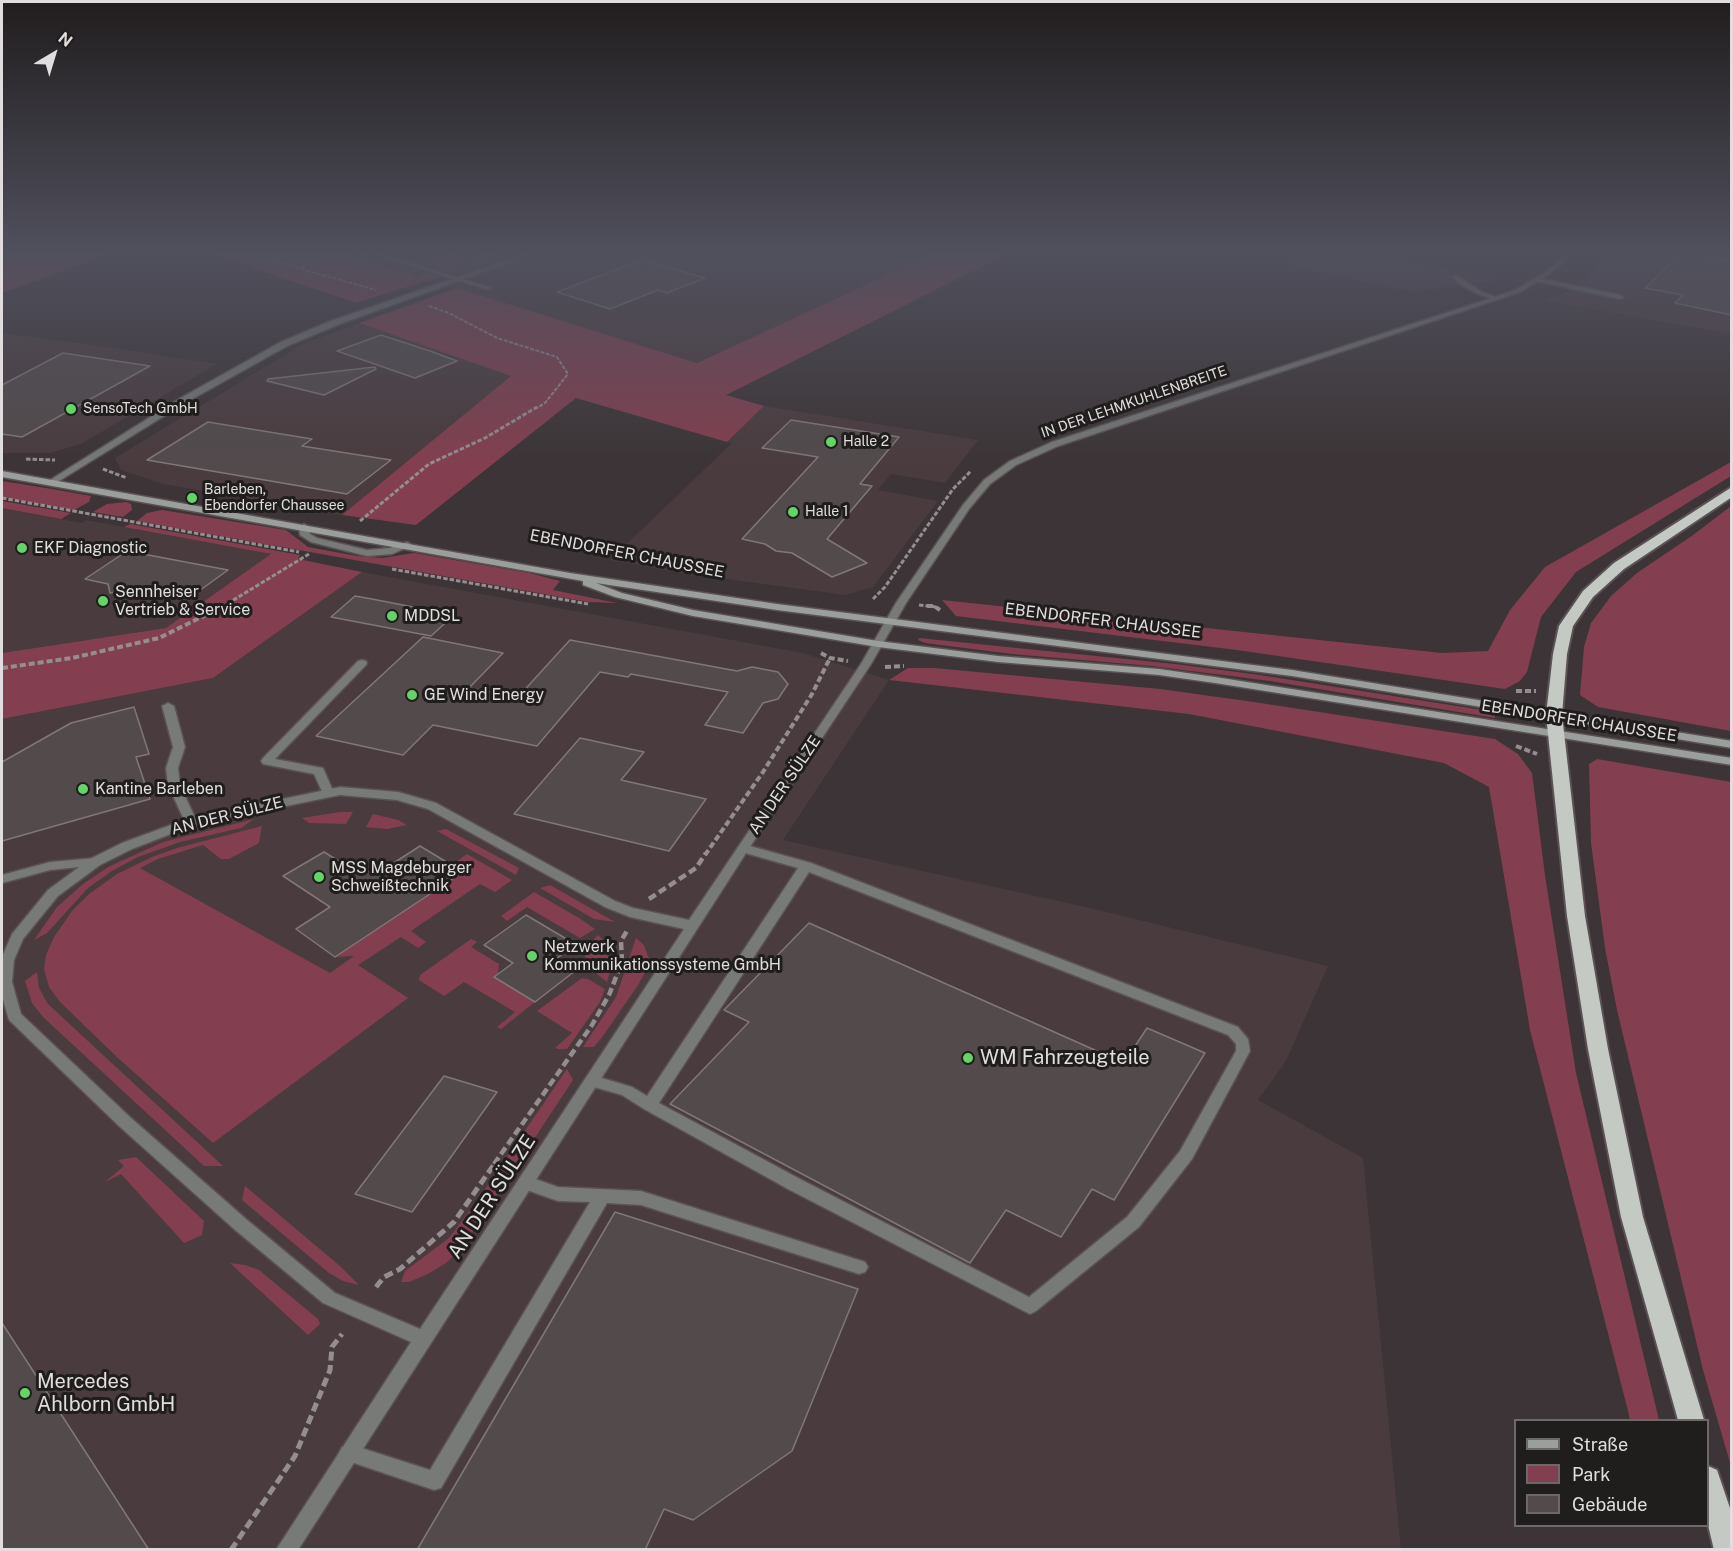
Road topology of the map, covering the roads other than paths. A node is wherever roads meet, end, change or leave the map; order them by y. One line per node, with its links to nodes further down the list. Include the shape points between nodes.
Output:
1 (341, 322): 4 (street, via 284,344)
2 (1422, 322): 9 (street, IN DER LEHMKUHLENBREITE, via 1031,453 998,472 977,493)
3 (2, 474): 4 (main road, EBENDORFER CHAUSSEE)
4 (51, 482): 6 (main road, EBENDORFER CHAUSSEE)
5 (1731, 491): 13 (highway, via 1619,566 1588,594 1566,626)
6 (304, 527): 7 (main road, EBENDORFER CHAUSSEE); 7 (street, via 305,535 314,540 367,553)
7 (407, 545): 8 (main road, EBENDORFER CHAUSSEE)
8 (570, 576): 9 (main road, EBENDORFER CHAUSSEE); 10 (main road, EBENDORFER CHAUSSEE, via 647,603)
9 (890, 622): 10 (street, IN DER LEHMKUHLENBREITE); 13 (main road, EBENDORFER CHAUSSEE, via 1292,673)
10 (878, 644): 13 (main road, EBENDORFER CHAUSSEE, via 1170,674); 18 (street, AN DER SÜLZE)
11 (362, 663): 16 (street, via 267,761 320,771)
12 (168, 706): 17 (street, via 179,747 172,768 174,785)
13 (1554, 725): 14 (main road, EBENDORFER CHAUSSEE, via 1679,736); 15 (main road, EBENDORFER CHAUSSEE); 29 (highway, via 1576,916 1598,1049 1632,1217)
14 (1731, 745)
15 (1731, 762)
16 (328, 793): 17 (street, AN DER SÜLZE); 22 (street, AN DER SÜLZE, via 363,791 432,806 610,904)
17 (191, 822): 19 (street, AN DER SÜLZE)
18 (743, 848): 20 (street); 22 (street, AN DER SÜLZE)
19 (95, 862): 21 (street, via 50,866); 28 (street, AN DER SÜLZE, via 52,893 17,937 7,960 5,982 14,1016 133,1130 329,1298)
20 (806, 866): 24 (street); 24 (street, via 1233,1031 1244,1043 1243,1051 1186,1155 1133,1222 1030,1306)
21 (2, 879)
22 (693, 926): 23 (street, AN DER SÜLZE)
23 (592, 1081): 24 (street, via 627,1091); 25 (street, AN DER SÜLZE)
24 (648, 1105)
25 (527, 1183): 26 (street, via 558,1194); 28 (street, AN DER SÜLZE)
26 (602, 1197): 27 (street, via 641,1198); 30 (street, via 434,1480)
27 (859, 1267)
28 (424, 1339): 30 (street, AN DER SÜLZE)
29 (1691, 1419)
30 (349, 1453): 32 (street, AN DER SÜLZE)
31 (1709, 1486): 33 (highway)
32 (286, 1550)
33 (1728, 1550)

